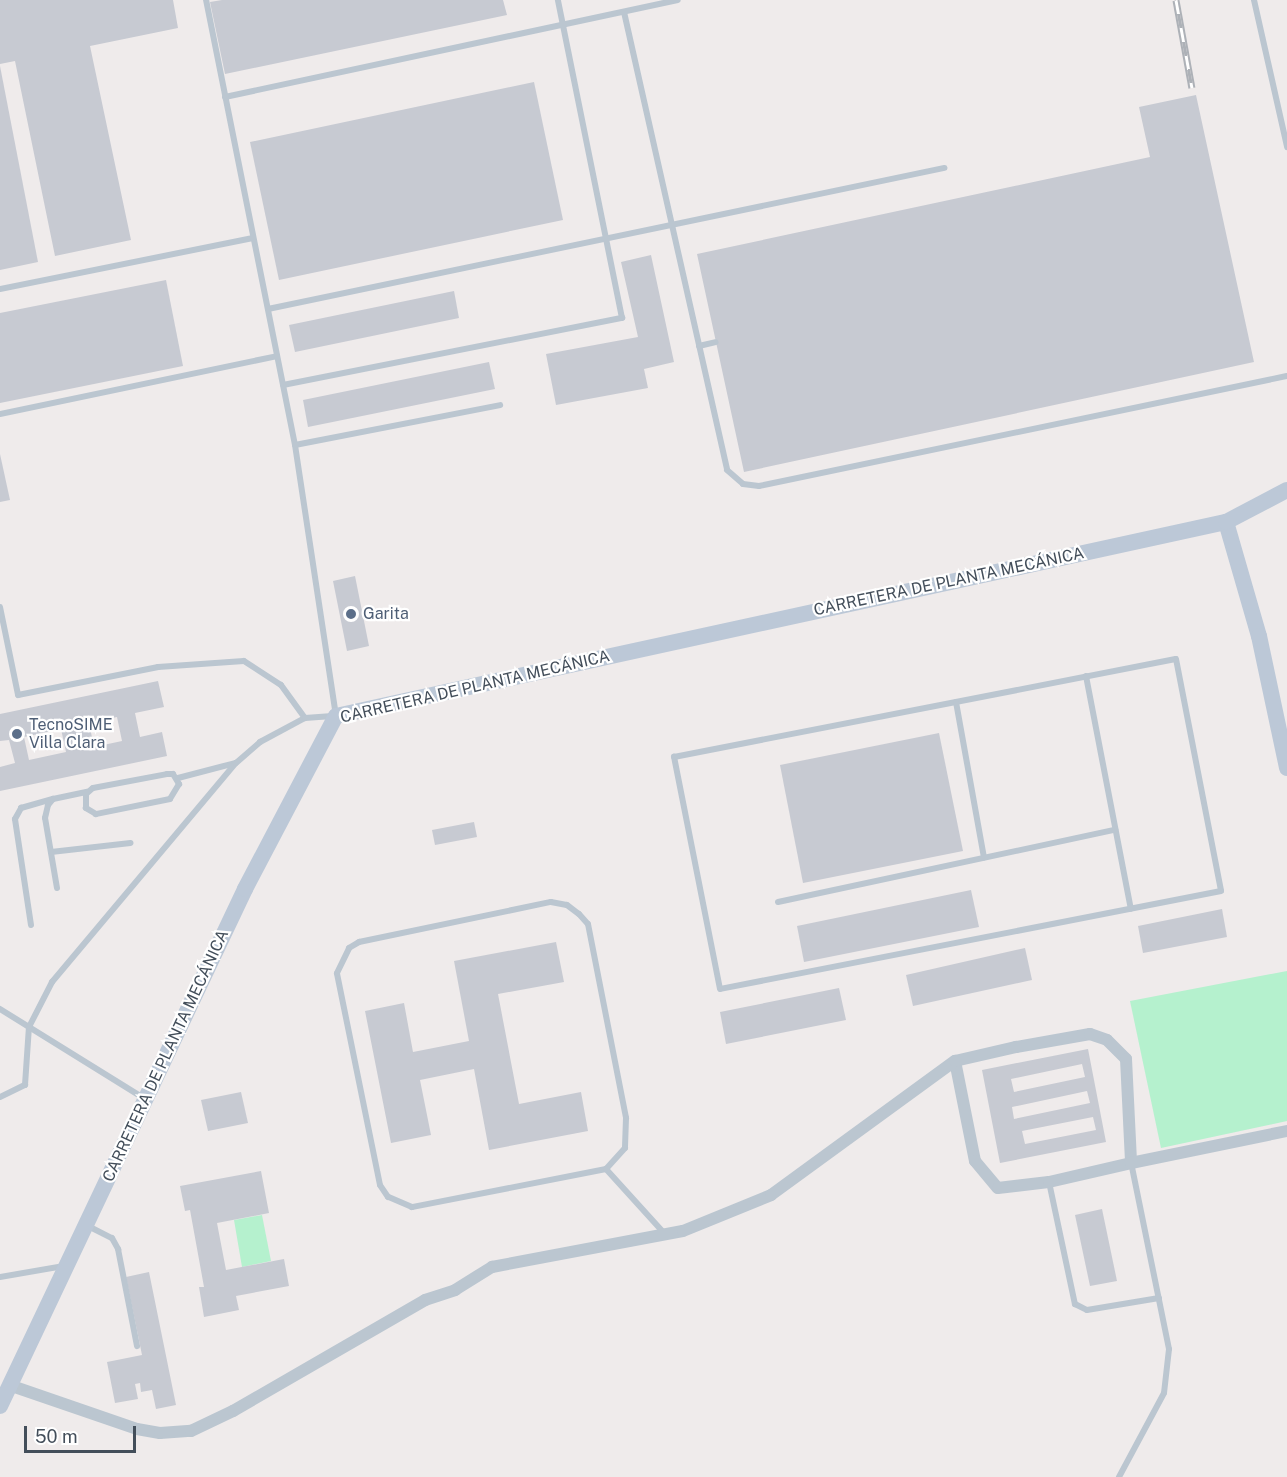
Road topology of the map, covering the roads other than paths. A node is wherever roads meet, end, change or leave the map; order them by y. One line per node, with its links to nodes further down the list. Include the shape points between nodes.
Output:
1 (206, 0): 7 (lane)
2 (558, 0): 6 (lane)
3 (678, 0): 5 (lane)
4 (1254, 0): 8 (lane)
5 (624, 12): 6 (lane); 10 (lane)
6 (563, 25): 7 (lane); 12 (lane)
7 (225, 97): 11 (lane)
8 (1287, 147)
9 (944, 168): 10 (lane)
10 (672, 225): 12 (lane); 16 (lane)
11 (254, 238): 13 (lane); 14 (lane)
12 (606, 239): 14 (lane); 19 (lane, via 622,318)
13 (0, 289)
14 (268, 309): 17 (lane)
15 (716, 342): 16 (lane)
16 (699, 346): 18 (lane, via 727,470 743,483 759,486)
17 (277, 356): 19 (lane); 21 (lane)
18 (1287, 375)
19 (283, 385): 22 (lane)
20 (500, 405): 22 (lane)
21 (0, 414)
22 (295, 445): 28 (lane)
23 (1287, 490): 24 (street, CARRETERA DE PLANTA MECÁNICA)
24 (1226, 522): 28 (street, CARRETERA DE PLANTA MECÁNICA); 31 (street, via 1260,636)
25 (0, 607): 29 (lane, via 18,695 158,667 244,661 281,685)
26 (1086, 676): 27 (lane); 35 (lane); 41 (lane, via 1176,659 1221,891)
27 (956, 702): 38 (lane); 41 (lane, via 674,757 720,989)
28 (336, 716): 29 (lane); 47 (street, CARRETERA DE PLANTA MECÁNICA, via 245,889)
29 (305, 718): 30 (lane, via 260,742)
30 (236, 763): 32 (lane); 44 (lane, via 52,982)
31 (1287, 768)
32 (178, 778): 33 (lane, via 167,774); 33 (lane, via 177,791 170,799 96,814 86,808)
33 (87, 792): 34 (lane)
34 (53, 799): 37 (lane, via 45,818); 42 (lane, via 21,808 15,819)
35 (1115, 830): 38 (lane); 41 (lane)
36 (130, 843): 37 (lane)
37 (51, 852): 39 (lane)
38 (984, 858): 40 (lane)
39 (57, 888)
40 (778, 902)
41 (1131, 909)
42 (31, 925)
43 (0, 1009): 44 (lane)
44 (29, 1027): 46 (lane, via 25,1085); 47 (lane)
45 (956, 1061): 49 (street, via 1090,1034 1107,1040 1126,1059); 51 (street, via 975,1161 998,1188); 53 (street, via 771,1195 683,1231)
46 (0, 1097)
47 (145, 1099): 52 (street, CARRETERA DE PLANTA MECÁNICA)
48 (1287, 1131): 49 (street)
49 (1131, 1163): 51 (street); 56 (lane)
50 (606, 1169): 50 (lane, via 625,1148 626,1118 588,924 579,914 567,905 550,902 358,942 349,948 337,973 380,1185 388,1197 412,1207); 53 (lane)
51 (1049, 1182): 56 (lane, via 1075,1304 1087,1310)
52 (86, 1225): 54 (street, CARRETERA DE PLANTA MECÁNICA); 57 (lane, via 112,1238 118,1249)
53 (665, 1234): 58 (street, via 492,1267 190,1431 160,1433 137,1429)
54 (66, 1266): 55 (lane); 58 (street, CARRETERA DE PLANTA MECÁNICA)
55 (0, 1277)
56 (1159, 1298): 60 (lane, via 1169,1349 1164,1393)
57 (137, 1346)
58 (9, 1385): 59 (street, CARRETERA DE PLANTA MECÁNICA)
59 (0, 1406)
60 (1119, 1477)

